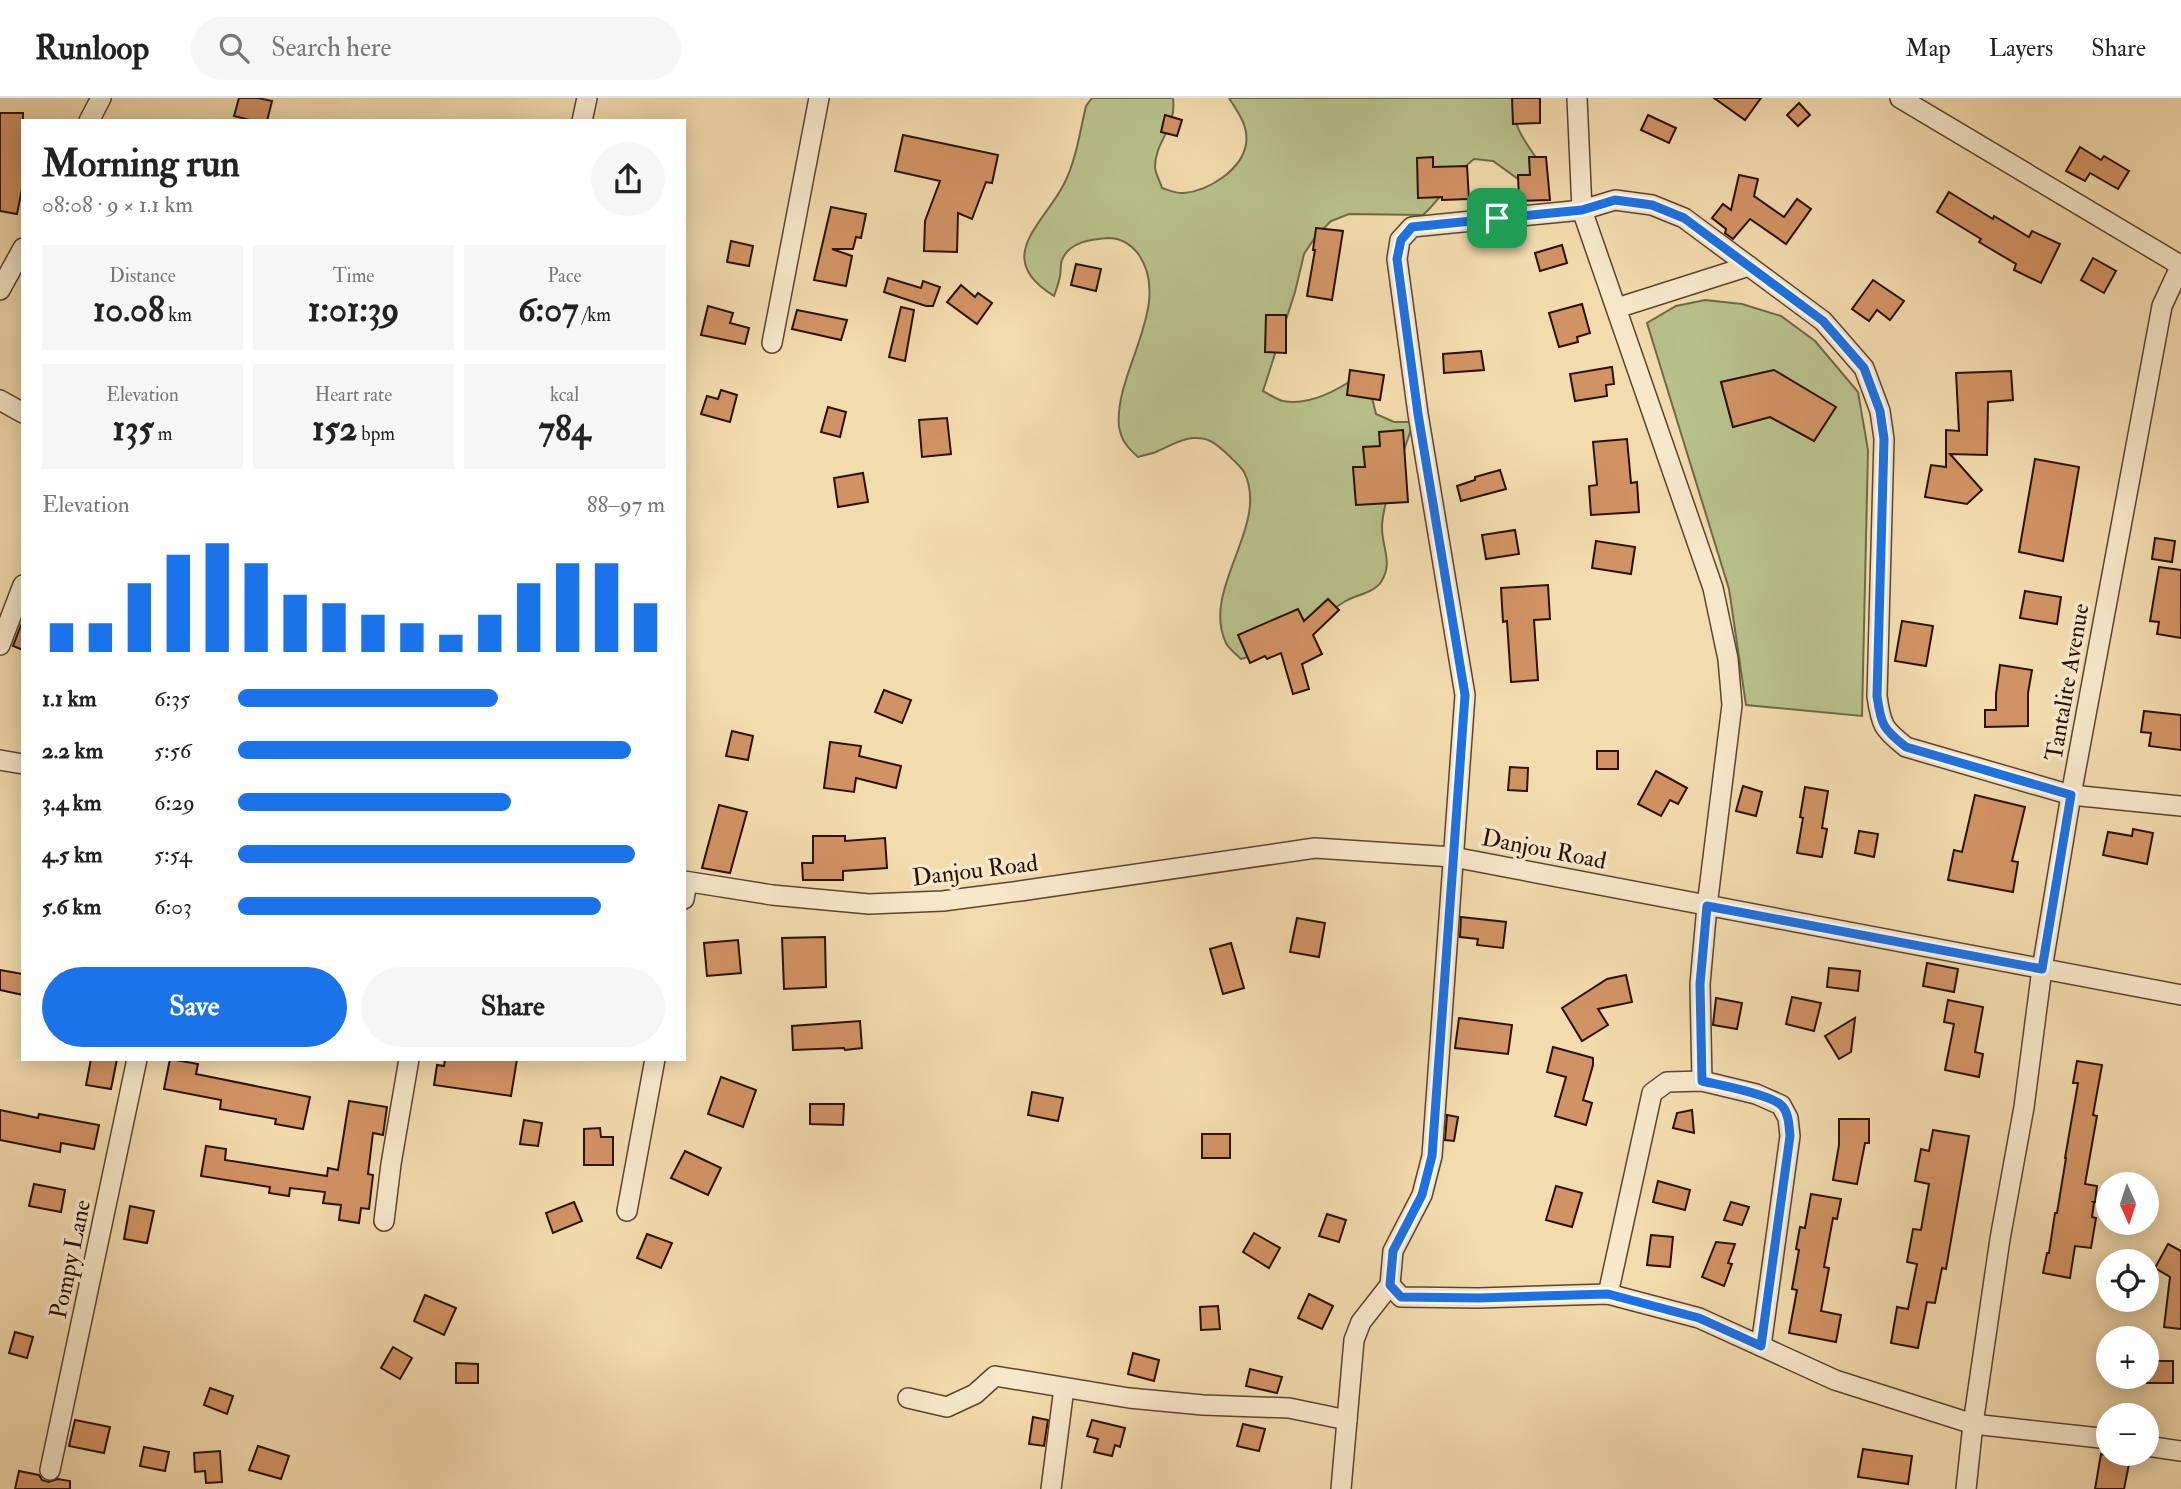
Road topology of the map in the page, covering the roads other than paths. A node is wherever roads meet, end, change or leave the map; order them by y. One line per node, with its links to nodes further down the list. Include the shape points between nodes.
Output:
1 (101, 98): 6 (street)
2 (587, 98): 7 (street)
3 (819, 98): 14 (street)
4 (1577, 98): 8 (street)
5 (1900, 98): 10 (street)
6 (90, 119)
7 (582, 119)
8 (1582, 210): 11 (street, via 1615,200 1652,205 1684,218); 13 (street); 23 (street, via 1412,227 1401,240 1397,259 1465,695)
9 (21, 252): 12 (street)
10 (2180, 265): 21 (street, Tantalite Avenue, via 2162,306)
11 (1749, 266): 13 (street); 21 (street, via 1823,321 1864,368 1880,411 1884,439 1877,696 1887,732 1906,747)
12 (0, 290)
13 (1617, 308): 25 (street, via 1713,588 1728,659 1732,705)
14 (772, 343)
15 (0, 400): 16 (street)
16 (21, 412)
17 (21, 590): 18 (street)
18 (0, 645)
19 (0, 760): 20 (street)
20 (21, 764)
21 (2071, 795): 22 (street); 26 (street, Tantalite Avenue)
22 (2181, 806)
23 (1453, 857): 24 (street, Danjou Road, via 1315,848 925,902 869,904); 25 (street, Danjou Road); 34 (street, via 1432,1156 1422,1195 1393,1251)
24 (686, 888)
25 (1707, 906): 26 (street, Danjou Road); 31 (street, via 1700,984)
26 (2042, 969): 27 (street, Danjou Road); 40 (street, Tantalite Avenue)
27 (2181, 995)
28 (137, 1061): 44 (street, Pompy Lane)
29 (409, 1061): 33 (street)
30 (655, 1061): 32 (street)
31 (1702, 1081): 35 (street, via 1667,1082 1652,1093); 36 (street, via 1756,1094 1781,1105 1788,1118 1790,1136)
32 (627, 1211)
33 (384, 1221)
34 (1390, 1285): 35 (street, via 1401,1297); 39 (street, via 1361,1322 1354,1340)
35 (1608, 1294): 36 (street, via 1699,1318)
36 (1761, 1346): 40 (street, via 1835,1380)
37 (1064, 1388): 38 (street, via 995,1376 975,1394 947,1407); 39 (street, via 1203,1405 1289,1408); 45 (street)
38 (908, 1398)
39 (1347, 1420): 46 (street)
40 (1973, 1424): 41 (street); 47 (street, Tantalite Avenue)
41 (2096, 1438)
42 (2159, 1448): 43 (street)
43 (2181, 1451)
44 (50, 1470)
45 (1051, 1489)
46 (1341, 1489)
47 (1966, 1489)

